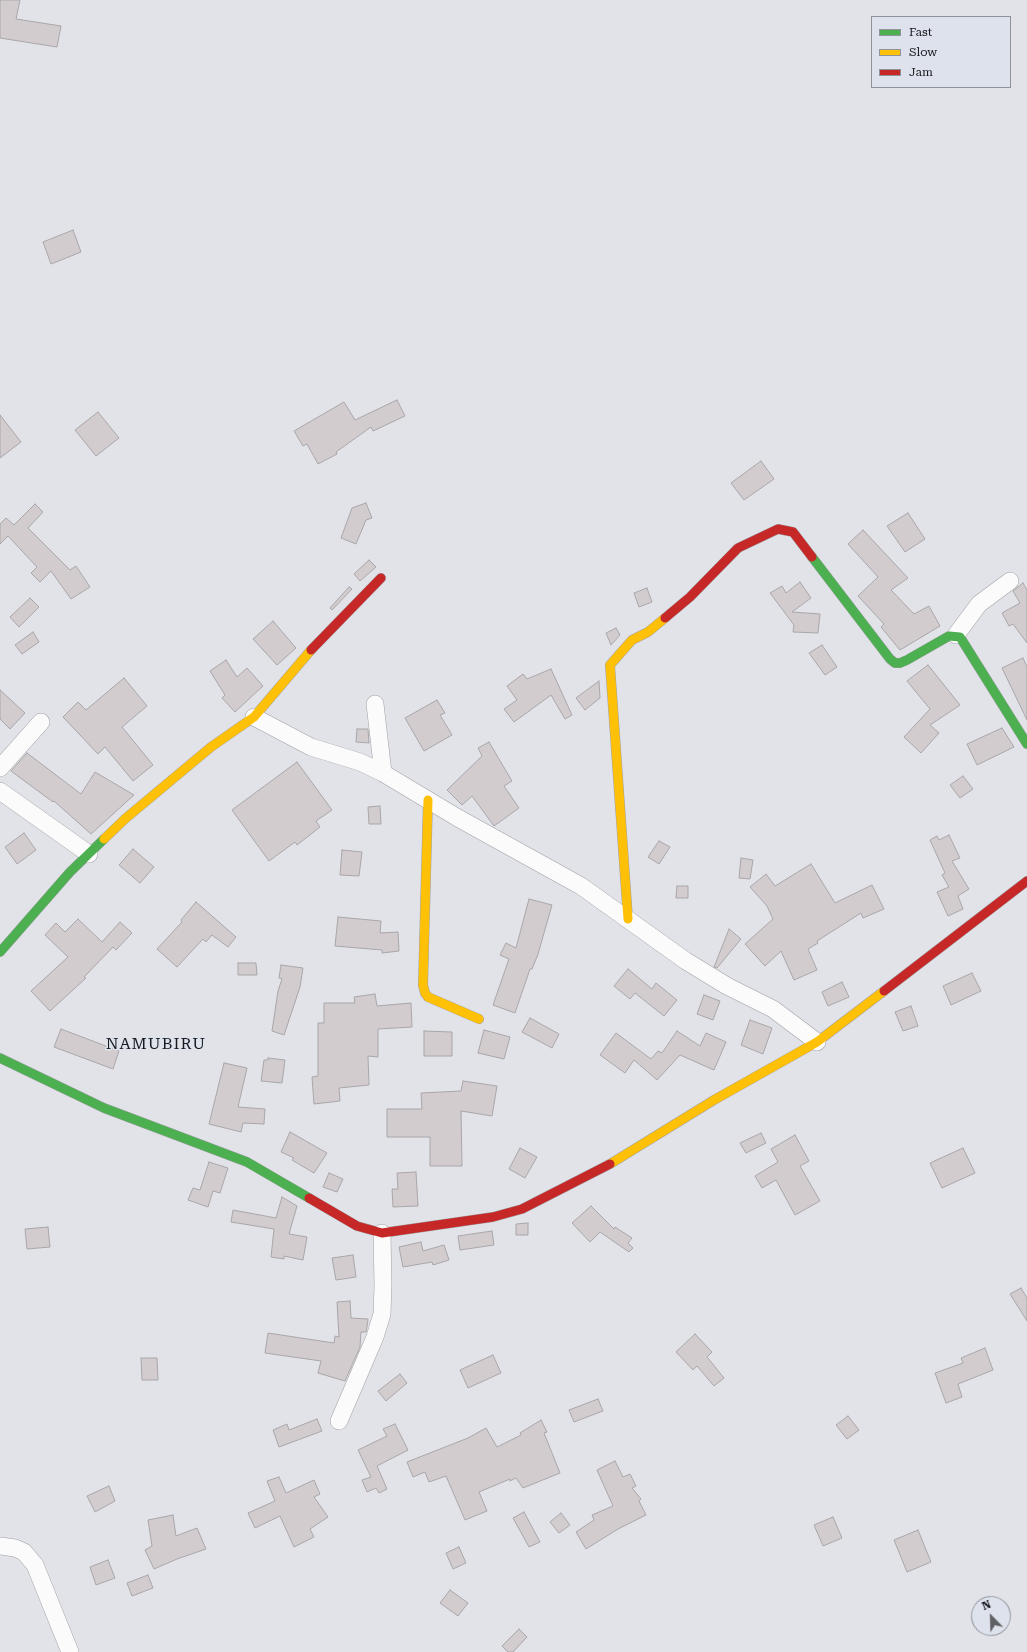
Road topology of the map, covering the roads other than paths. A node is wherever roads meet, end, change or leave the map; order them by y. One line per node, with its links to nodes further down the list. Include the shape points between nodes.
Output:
1 (380, 578): 5 (street, via 320,640)
2 (1010, 581): 3 (street, via 979,604)
3 (956, 636): 7 (street, via 964,640); 14 (street, via 949,636 907,660 895,663 793,532 778,529 738,548 690,597 648,632 632,640 610,665)
4 (375, 704): 9 (street)
5 (254, 717): 9 (street, via 311,747 360,762); 12 (street, via 211,747 126,818)
6 (41, 722): 8 (street)
7 (1027, 744)
8 (0, 768)
9 (383, 773): 11 (street)
10 (0, 791): 12 (street)
11 (428, 800): 14 (street, via 580,886); 16 (street, via 423,985 428,997)
12 (89, 854): 15 (street)
13 (1027, 881): 17 (street)
14 (628, 919): 17 (street, via 686,961 727,986 773,1009)
15 (0, 952)
16 (479, 1019)
17 (817, 1042): 19 (street, via 714,1100 669,1130 600,1170 522,1209 493,1217)
18 (0, 1058): 19 (street, via 104,1108 247,1162 341,1218 357,1226)
19 (382, 1233): 20 (street, via 382,1314 375,1337)
20 (339, 1421)
21 (0, 1546): 22 (street, via 24,1552 35,1564)
22 (70, 1652)

